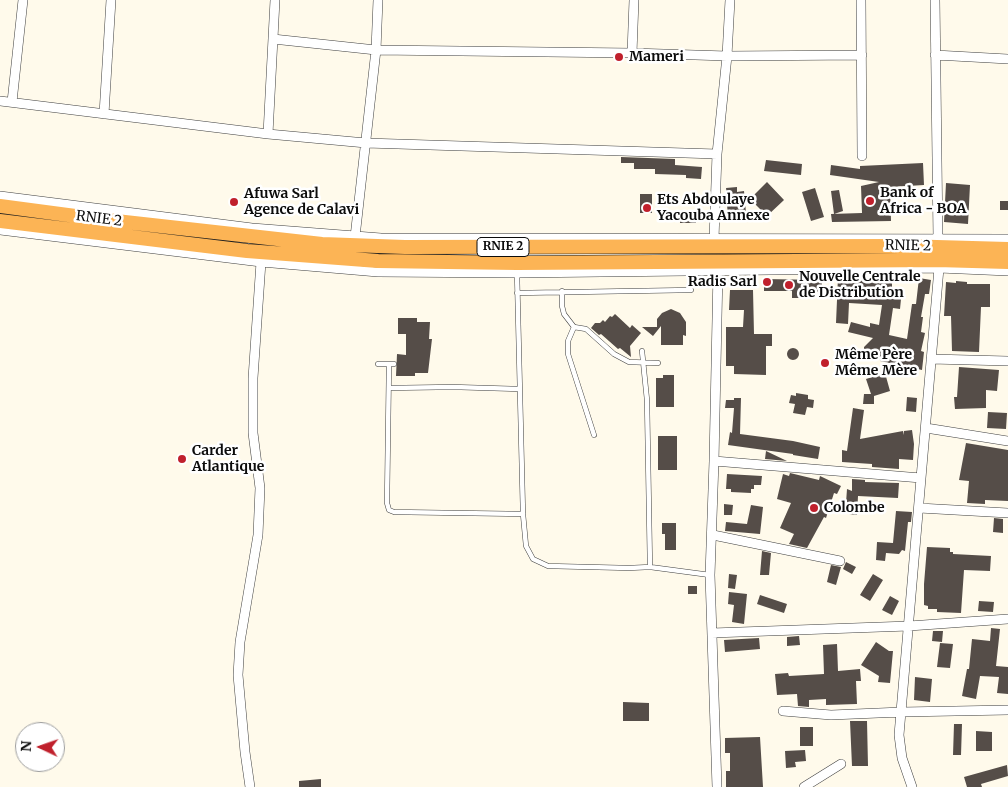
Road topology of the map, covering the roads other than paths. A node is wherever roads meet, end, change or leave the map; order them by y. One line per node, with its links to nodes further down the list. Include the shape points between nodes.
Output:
1 (23, 0): 17 (street)
2 (111, 0): 18 (street)
3 (275, 0): 9 (street)
4 (378, 0): 10 (street)
5 (634, 0): 11 (street)
6 (730, 0): 14 (street)
7 (861, 0): 12 (street)
8 (935, 0): 13 (street)
9 (273, 40): 10 (street); 19 (street)
10 (376, 50): 11 (street); 20 (street)
11 (632, 53): 14 (street)
12 (862, 55): 14 (street); 22 (street)
13 (936, 55): 15 (street); 29 (street)
14 (727, 56): 21 (street)
15 (1008, 59)
16 (0, 101): 17 (street)
17 (12, 102): 18 (street)
18 (104, 114): 19 (street)
19 (268, 134): 20 (street)
20 (366, 143): 21 (street); 27 (street)
21 (718, 154): 28 (street)
22 (862, 156)
23 (0, 196): 27 (street, via 252,228)
24 (0, 206): 31 (highway, RNIE 2 / RNIE 2, via 322,244 405,247)
25 (0, 221): 33 (highway, RNIE 2 / RNIE 2, via 247,251 378,260 516,263)
26 (0, 230): 32 (street)
27 (355, 237): 28 (street)
28 (714, 239): 29 (street)
29 (938, 239): 30 (street)
30 (1008, 240)
31 (1008, 248)
32 (261, 262): 37 (street, via 378,272); 69 (street, via 253,378 253,433 260,488 258,535 240,642 238,675)
33 (1008, 262)
34 (939, 268): 35 (street); 36 (street); 43 (street)
35 (718, 271): 37 (street); 53 (street)
36 (1008, 271)
37 (517, 273): 40 (lane)
38 (691, 290): 39 (lane)
39 (562, 291): 40 (lane); 41 (lane, via 564,314)
40 (517, 293): 49 (lane)
41 (574, 327): 47 (lane, via 586,329 623,359); 51 (lane, via 568,341 568,354)
42 (642, 351): 47 (lane)
43 (931, 359): 44 (street); 50 (street)
44 (1008, 361)
45 (658, 363): 47 (lane)
46 (378, 364): 48 (lane, via 392,364)
47 (642, 364): 60 (lane, via 647,400)
48 (389, 388): 49 (lane); 57 (lane, via 389,510)
49 (519, 389): 57 (lane)
50 (926, 428): 52 (street); 54 (street)
51 (594, 435)
52 (1008, 441)
53 (714, 461): 54 (street); 58 (street)
54 (921, 478): 55 (street)
55 (919, 508): 56 (street); 63 (street)
56 (1008, 513)
57 (523, 514): 60 (lane, via 526,546 533,559 548,566)
58 (712, 535): 59 (street); 61 (street)
59 (840, 561)
60 (650, 567): 61 (lane)
61 (710, 575): 64 (street)
62 (1008, 620): 63 (street)
63 (909, 626): 64 (street); 67 (street)
64 (712, 633): 70 (street)
65 (1008, 710): 67 (street)
66 (782, 711): 67 (street, via 831,716)
67 (902, 712): 72 (street, via 899,735 902,758)
68 (841, 764): 71 (street)
69 (250, 787)
70 (717, 787)
71 (804, 787)
72 (912, 787)

